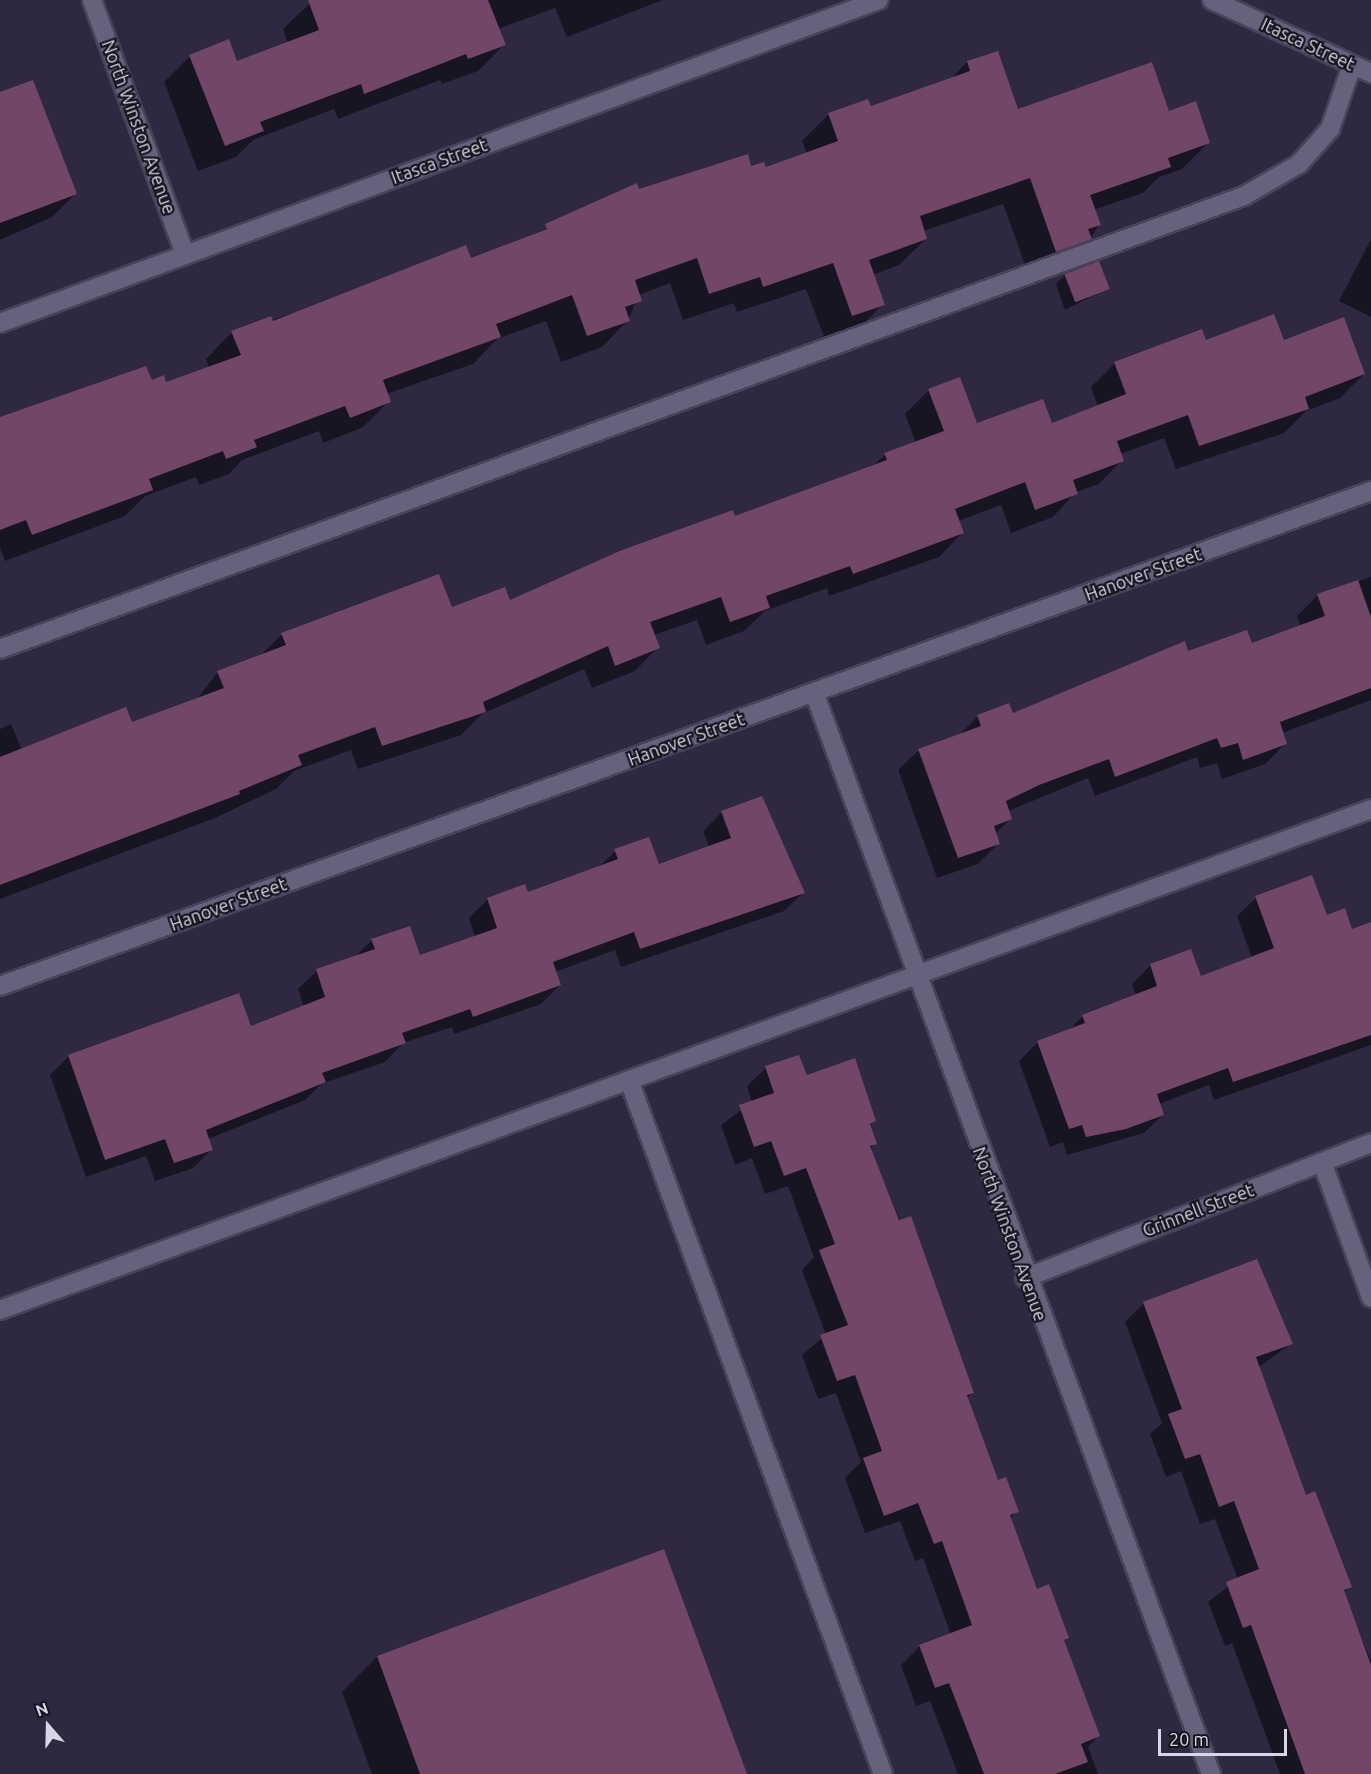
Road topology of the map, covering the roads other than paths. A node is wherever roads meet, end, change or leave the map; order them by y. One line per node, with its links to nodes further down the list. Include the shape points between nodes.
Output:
1 (92, 0): 6 (street, North Winston Avenue)
2 (879, 0): 6 (street, Itasca Street)
3 (1212, 0): 4 (street, Itasca Street)
4 (1352, 65): 5 (street, Itasca Street); 9 (street, via 1330,129 1299,164 1244,196)
5 (1371, 74)
6 (185, 254): 7 (street, Itasca Street)
7 (0, 323)
8 (1371, 491): 10 (street, Hanover Street)
9 (0, 649)
10 (814, 692): 12 (street, North Winston Avenue); 13 (street, Hanover Street)
11 (1371, 809): 12 (street)
12 (916, 975): 14 (street); 17 (street, North Winston Avenue)
13 (0, 986)
14 (629, 1080): 19 (street); 20 (street)
15 (1371, 1143): 16 (street, Grinnell Street)
16 (1322, 1162): 17 (street, Grinnell Street); 18 (street)
17 (1025, 1278): 21 (street, North Winston Avenue)
18 (1371, 1297)
19 (0, 1310)
20 (883, 1774)
21 (1211, 1774)

